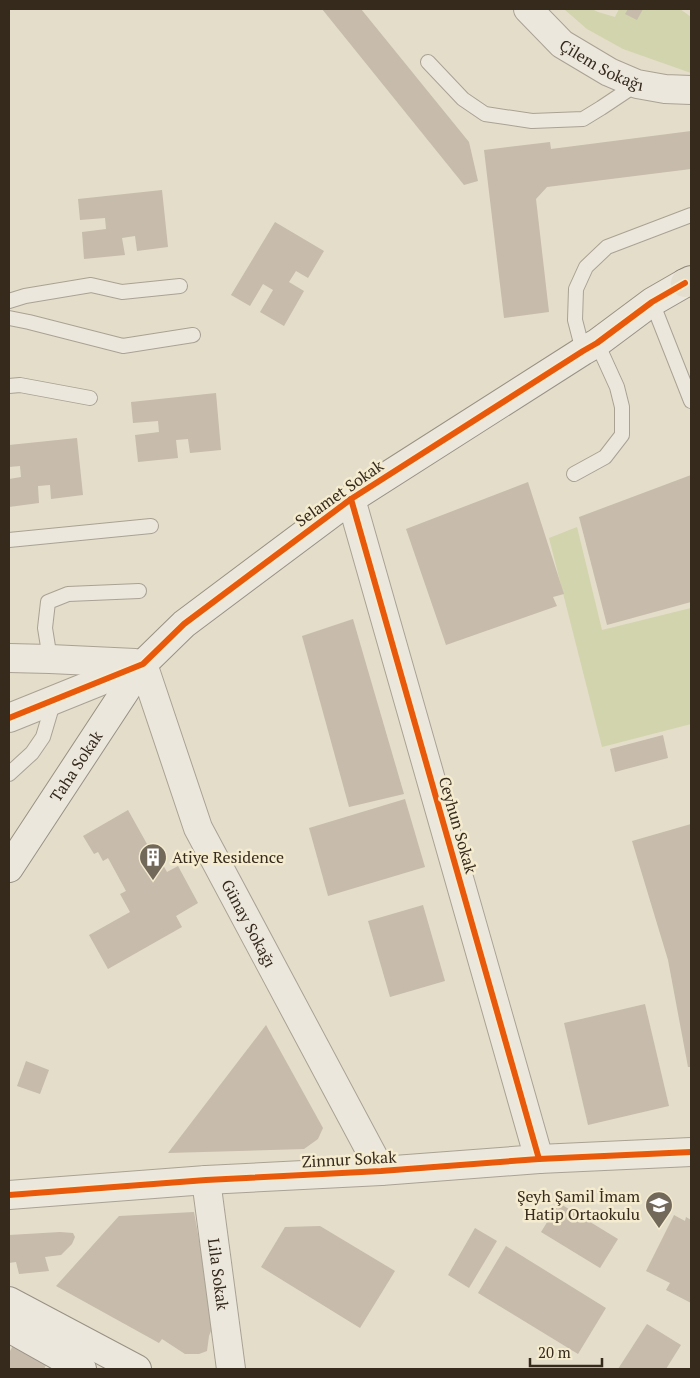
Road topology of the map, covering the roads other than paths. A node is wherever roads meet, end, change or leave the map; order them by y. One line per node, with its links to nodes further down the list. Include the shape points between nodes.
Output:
1 (528, 9): 3 (street, Çilem Sokağı, via 562,44 608,72)
2 (428, 62): 3 (lane, via 463,99 485,114 532,121 583,118)
3 (637, 84): 4 (street, Çilem Sokağı)
4 (691, 90)
5 (691, 215): 12 (lane, via 607,247 586,267 576,289 575,320)
6 (689, 282): 9 (street, Selamet Sokak)
7 (180, 286): 8 (lane, via 122,292 91,285)
8 (9, 301)
9 (652, 302): 12 (street, Selamet Sokak); 15 (lane)
10 (9, 318): 11 (lane, via 123,346)
11 (193, 334)
12 (590, 347): 16 (lane, via 617,387 622,407 622,435 605,457); 17 (street, Selamet Sokak)
13 (9, 386): 14 (lane, via 20,385)
14 (90, 398)
15 (691, 401)
16 (574, 474)
17 (351, 499): 23 (street, Selamet Sokak, via 184,624); 29 (street, Ceyhun Sokak)
18 (151, 526): 19 (lane)
19 (9, 540)
20 (139, 590): 22 (lane, via 68,594 48,602 45,628)
21 (9, 658): 22 (street)
22 (50, 659): 23 (street)
23 (143, 664): 24 (street, Selamet Sokak); 27 (street, Taha Sokak); 30 (street, Günay Sokağı, via 198,828)
24 (54, 700): 25 (street, Selamet Sokak); 26 (lane, via 43,737 32,753)
25 (9, 718)
26 (9, 774)
27 (9, 868)
28 (691, 1152): 29 (street, Zinnur Sokak)
29 (539, 1159): 30 (street, Zinnur Sokak)
30 (381, 1171): 31 (street, Zinnur Sokak)
31 (206, 1180): 32 (street, Zinnur Sokak); 37 (street, Lila Sokak)
32 (9, 1195)
33 (9, 1301): 36 (street)
34 (9, 1328): 35 (street)
35 (82, 1369)
36 (137, 1369)
37 (231, 1369)

